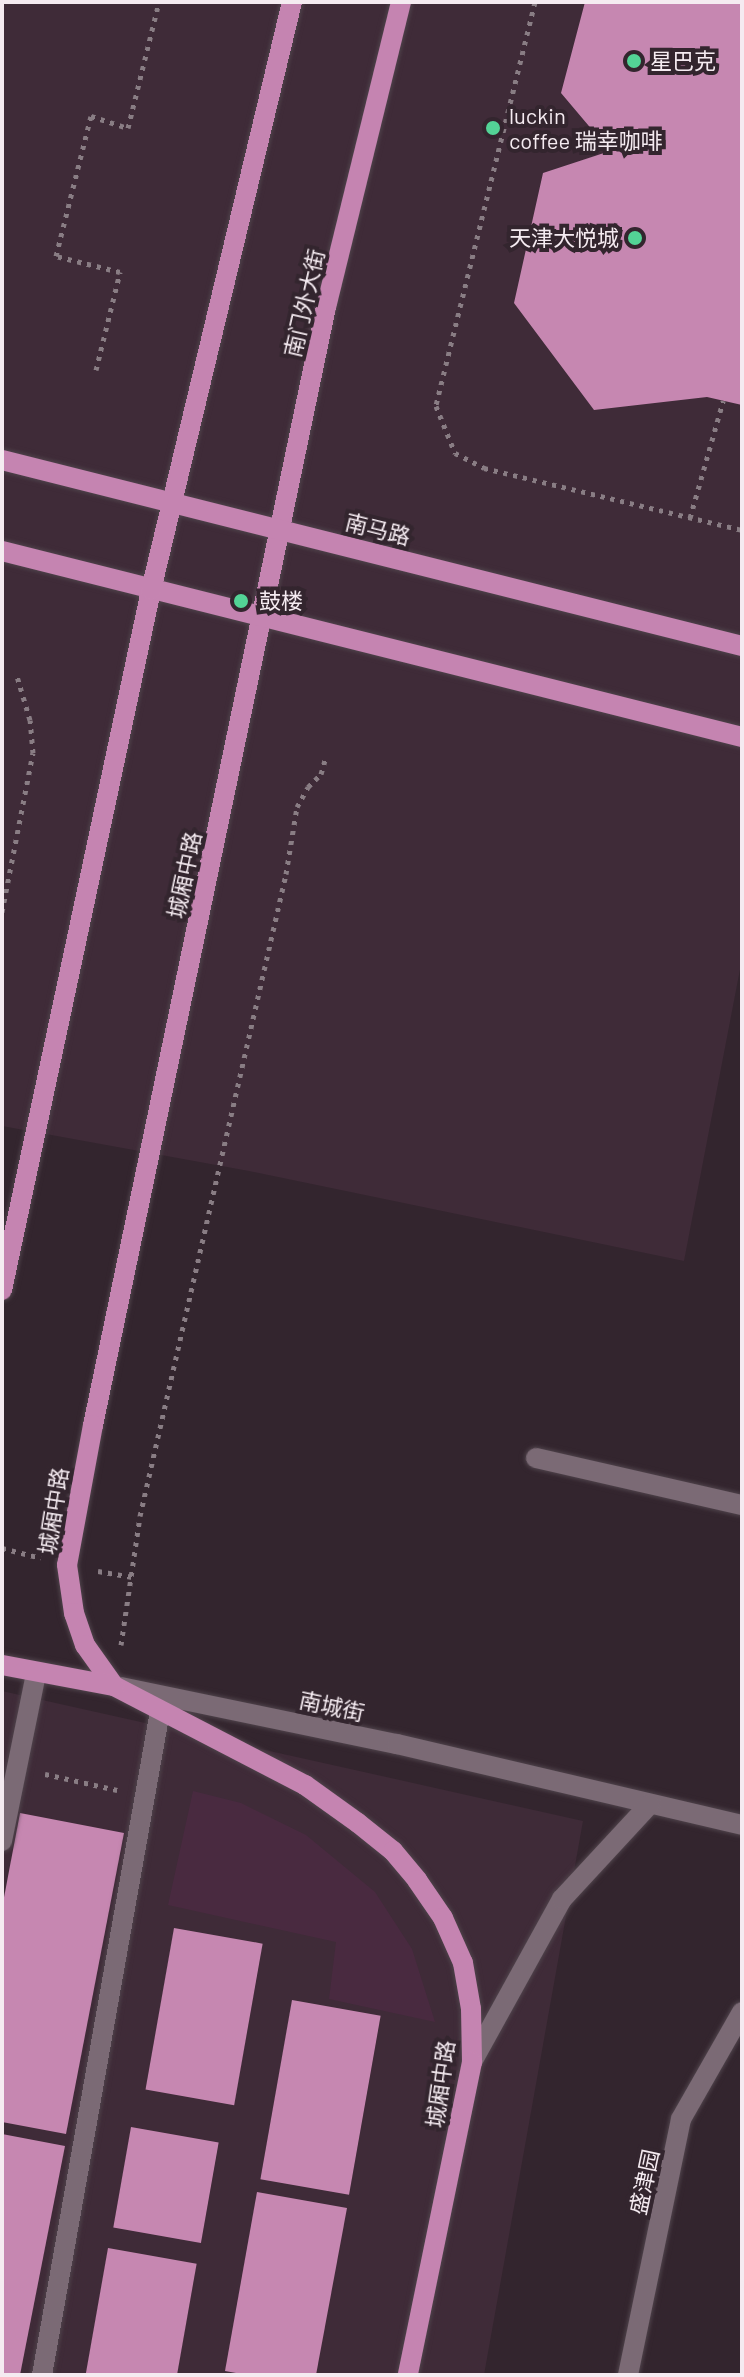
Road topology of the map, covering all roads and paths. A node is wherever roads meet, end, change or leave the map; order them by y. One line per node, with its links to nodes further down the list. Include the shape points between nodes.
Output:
1 (159, 2): 5 (path, via 128,128 91,116 56,256 120,272)
2 (292, 2): 8 (main road)
3 (401, 2): 10 (main road, 南门外大街, via 326,307)
4 (535, 2): 9 (path, via 436,406 455,453 484,468)
5 (96, 370)
6 (723, 401): 9 (path)
7 (2, 460): 8 (main road, 南马路)
8 (172, 503): 10 (main road, 南马路); 13 (main road)
9 (690, 518): 11 (path)
10 (279, 530): 14 (main road, 南门外大街); 15 (main road, 南马路)
11 (742, 530)
12 (2, 551): 13 (main road)
13 (151, 590): 14 (main road); 20 (main road)
14 (261, 617): 17 (main road); 25 (main road, 城厢中路, via 67,1565 85,1645)
15 (742, 646)
16 (17, 676): 19 (path, via 33,753)
17 (742, 737)
18 (326, 756): 25 (path, via 321,774 297,807 140,1516)
19 (2, 912)
20 (2, 1290)
21 (536, 1458): 22 (street)
22 (742, 1505)
23 (2, 1665): 24 (main road, 南城街)
24 (36, 1674): 25 (main road, 南城街); 27 (street)
25 (114, 1686): 26 (main road, 城厢中路); 29 (street, 南城街)
26 (160, 1711): 28 (street); 33 (main road, 城厢中路, via 305,1785 393,1851 443,1918 463,1963)
27 (17, 1768): 28 (path); 31 (street)
28 (145, 1797): 34 (street)
29 (650, 1804): 30 (street, 南城街); 33 (street, via 562,1899)
30 (742, 1825)
31 (2, 1841)
32 (742, 2012): 36 (street, 盛津园, via 681,2119)
33 (472, 2062): 35 (main road, 城厢中路)
34 (42, 2375)
35 (408, 2375)
36 (628, 2375)

